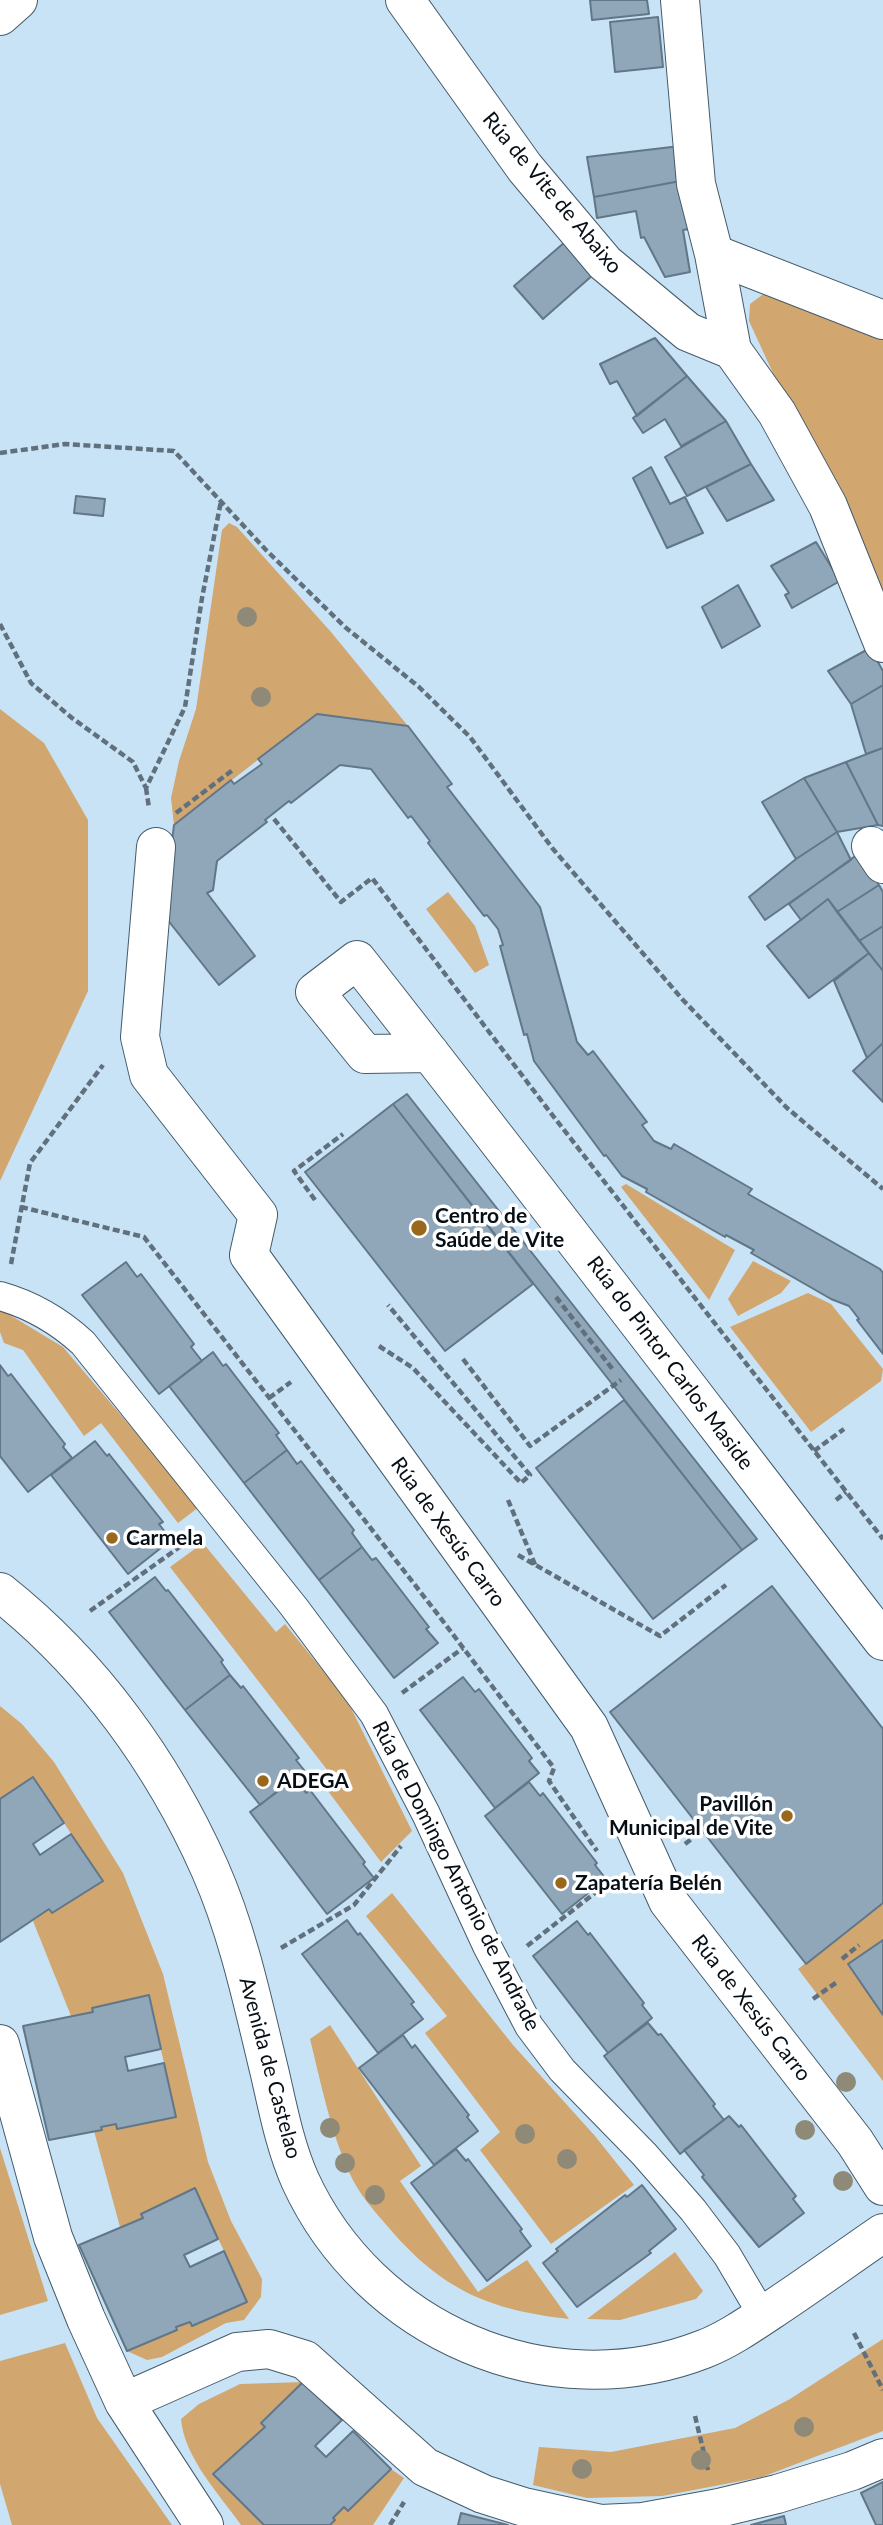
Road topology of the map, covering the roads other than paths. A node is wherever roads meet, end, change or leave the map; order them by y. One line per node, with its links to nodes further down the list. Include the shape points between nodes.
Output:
1 (18, 0): 4 (street)
2 (405, 0): 7 (street, Rúa de Vite de Abaixo, via 526,168 605,263 688,332)
3 (680, 0): 5 (street, via 696,184)
4 (0, 16)
5 (714, 254): 6 (street); 7 (street)
6 (883, 320)
7 (732, 350): 8 (street, via 777,413 828,506)
8 (883, 643)
9 (156, 847): 15 (street, Rúa de Xesús Carro, via 140,1038 149,1074 258,1215 249,1255 589,1727 668,1901 855,2142)
10 (430, 1053): 13 (street, Rúa do Pintor Carlos Maside)
11 (0, 1296): 17 (street, Rúa de Domingo Antonio de Andrade, via 37,1310 83,1343 374,1714 529,2026 562,2070 694,2210)
12 (0, 1592): 17 (street, Avenida de Castelao, via 49,1636 119,1714 181,1809 234,1933 284,2133 300,2179 324,2222 360,2270 422,2320 462,2342 539,2365 611,2369 653,2365 708,2347)
13 (883, 1641)
14 (0, 2044): 18 (street, via 53,2236)
15 (883, 2186)
16 (883, 2233): 17 (street, Avenida de Castelao)
17 (763, 2316)
18 (124, 2402): 19 (street, via 237,2352 269,2349 305,2360 425,2467 483,2494 601,2524 643,2522 719,2508 777,2494); 20 (street)
19 (883, 2458)
20 (204, 2525)

